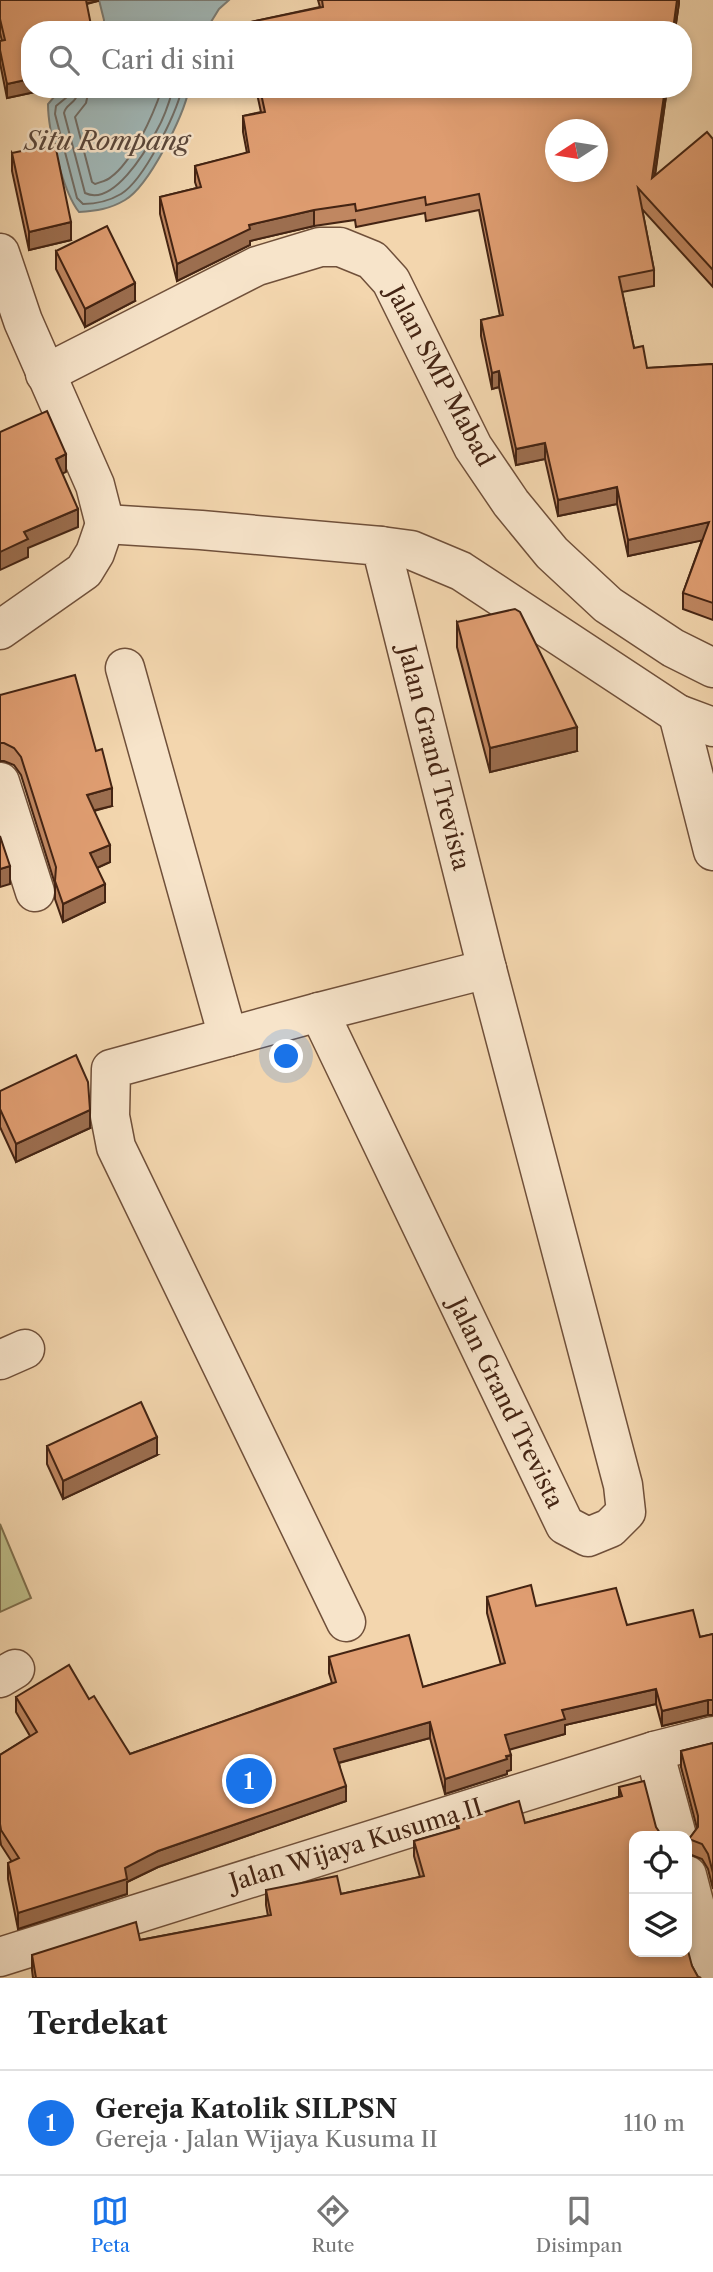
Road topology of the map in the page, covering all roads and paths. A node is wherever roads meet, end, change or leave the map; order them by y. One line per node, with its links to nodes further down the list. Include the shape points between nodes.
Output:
1 (0, 253): 2 (street)
2 (12, 323): 3 (street)
3 (46, 374): 4 (street, via 96,485); 8 (street, Jalan SMP Mabad, via 257,266 320,247 340,247 372,260 391,281 473,447 552,554 608,605)
4 (105, 524): 5 (street); 6 (street, via 84,571)
5 (381, 546): 9 (street, via 411,550 461,571); 13 (street, Jalan Grand Trevista)
6 (0, 630)
7 (125, 668): 15 (street)
8 (713, 668)
9 (696, 720): 11 (street)
10 (0, 782): 12 (street)
11 (713, 851)
12 (35, 892)
13 (487, 969): 14 (street); 14 (street, Jalan Grand Trevista, via 623,1485 626,1512 610,1528 588,1537 565,1525)
14 (319, 1012): 15 (street)
15 (228, 1037): 16 (street, via 111,1069 110,1116 116,1147)
16 (346, 1622)
17 (713, 1736): 18 (street, Jalan Wijaya Kusuma II)
18 (654, 1751): 19 (street); 21 (street, Jalan Wijaya Kusuma II)
19 (676, 1831)
20 (692, 1894): 22 (street)
21 (0, 1956)
22 (712, 1969)

